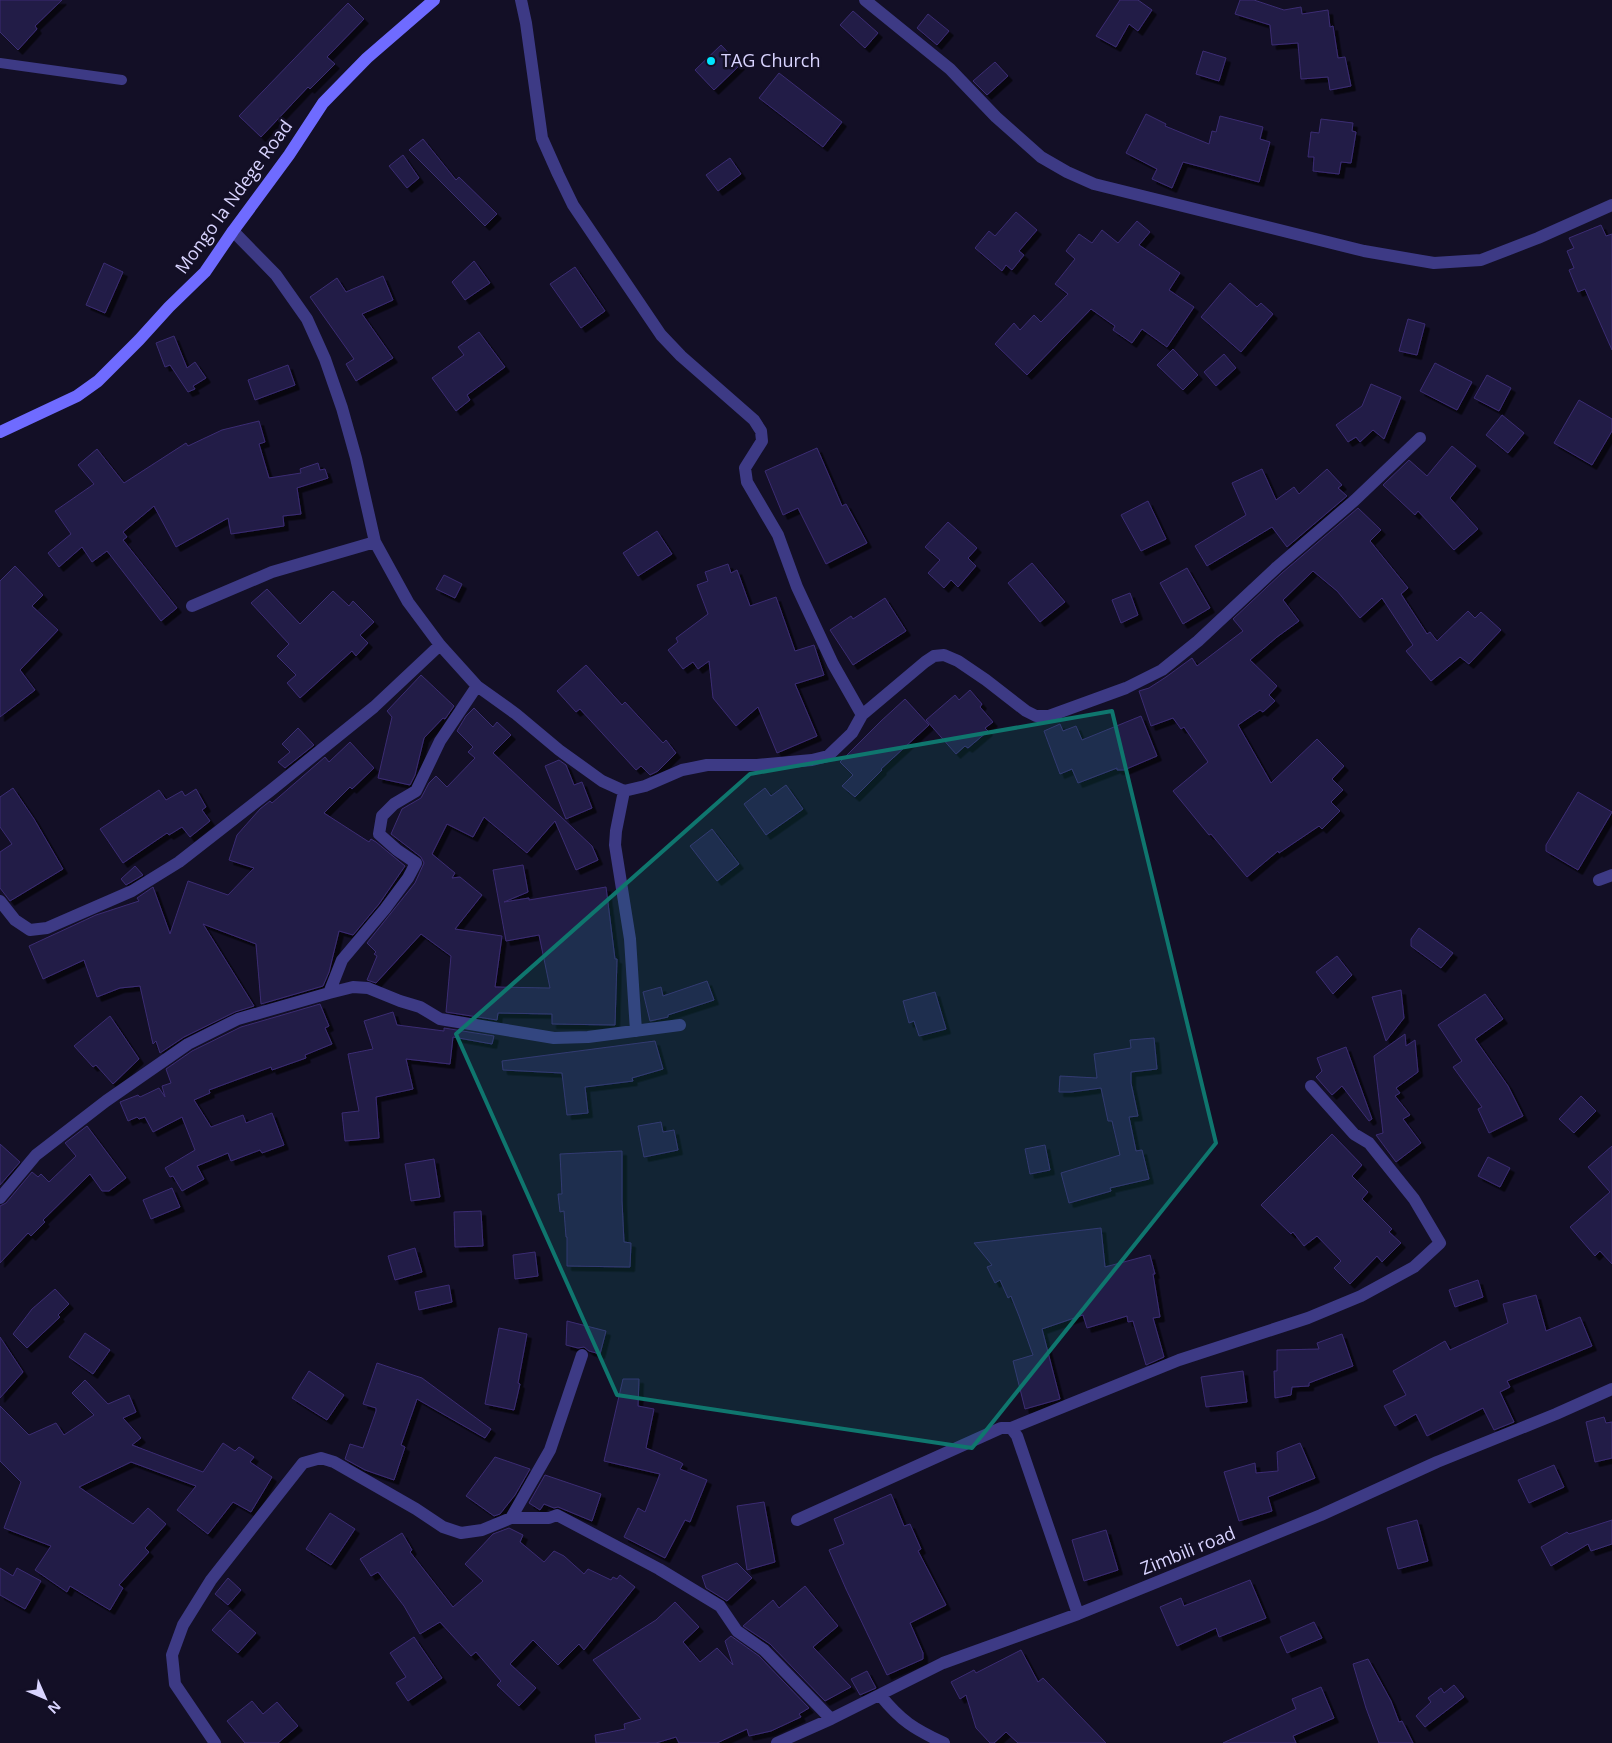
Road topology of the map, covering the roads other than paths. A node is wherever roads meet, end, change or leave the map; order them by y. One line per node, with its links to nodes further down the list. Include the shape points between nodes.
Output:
1 (434, 0): 7 (street, Mongo la Ndege Road, via 367,58 323,103)
2 (521, 0): 14 (street, via 542,138 558,174 573,205 661,335 762,430 762,441 745,468 747,482 778,535 797,588 829,656)
3 (865, 0): 6 (street, via 950,69 996,117 1041,157 1094,184 1364,251 1434,263 1481,260)
4 (0, 63): 5 (lane)
5 (122, 80)
6 (1612, 204)
7 (233, 232): 8 (street, Mongo la Ndege Road, via 205,272 98,381 77,396); 10 (street, via 276,275 307,319 342,408)
8 (0, 432)
9 (1420, 438): 14 (street, via 1198,641 1162,670 1126,688 1049,716 1036,716 965,665 944,655 934,656 925,662)
10 (375, 542): 11 (street, via 272,572); 12 (street, via 408,602)
11 (192, 606)
12 (440, 645): 13 (street); 18 (street, via 374,707 270,791 179,862 132,891 47,928 30,930 15,920)
13 (477, 686): 15 (street, via 602,781); 19 (street, via 440,741 416,791 394,804 382,816 379,834 416,863 385,909 342,960)
14 (862, 714): 15 (street, via 852,733 828,756 757,765 707,764)
15 (624, 791): 21 (street, via 615,845 630,939)
16 (1612, 875): 17 (street)
17 (1599, 880)
18 (0, 901)
19 (330, 993): 21 (street, via 353,987 368,988 420,1007 440,1019 554,1038); 23 (street, via 238,1019 188,1044 36,1155)
20 (680, 1025): 21 (street)
21 (636, 1031)
22 (1311, 1086): 26 (street, via 1354,1134 1369,1143 1414,1199 1440,1242 1414,1267 1361,1296 1308,1318 1178,1360)
23 (0, 1198)
24 (582, 1356): 27 (street, via 550,1450)
25 (1612, 1389): 29 (street, Zimbili road, via 1321,1515)
26 (1011, 1428): 28 (street, via 1001,1428); 29 (street, via 1017,1436)
27 (511, 1518): 31 (street, via 557,1515 660,1568 720,1606 736,1631 764,1650); 32 (street, via 482,1530 461,1533 443,1527 334,1462 321,1458 303,1464 211,1580 183,1625 172,1655 175,1684)
28 (797, 1520)
29 (1078, 1614): 30 (street, Zimbili road, via 943,1663)
30 (880, 1695): 31 (street, Zimbili road); 34 (street, via 909,1724)
31 (831, 1719): 33 (street, Zimbili road)
32 (215, 1743)
33 (777, 1743)
34 (944, 1743)

